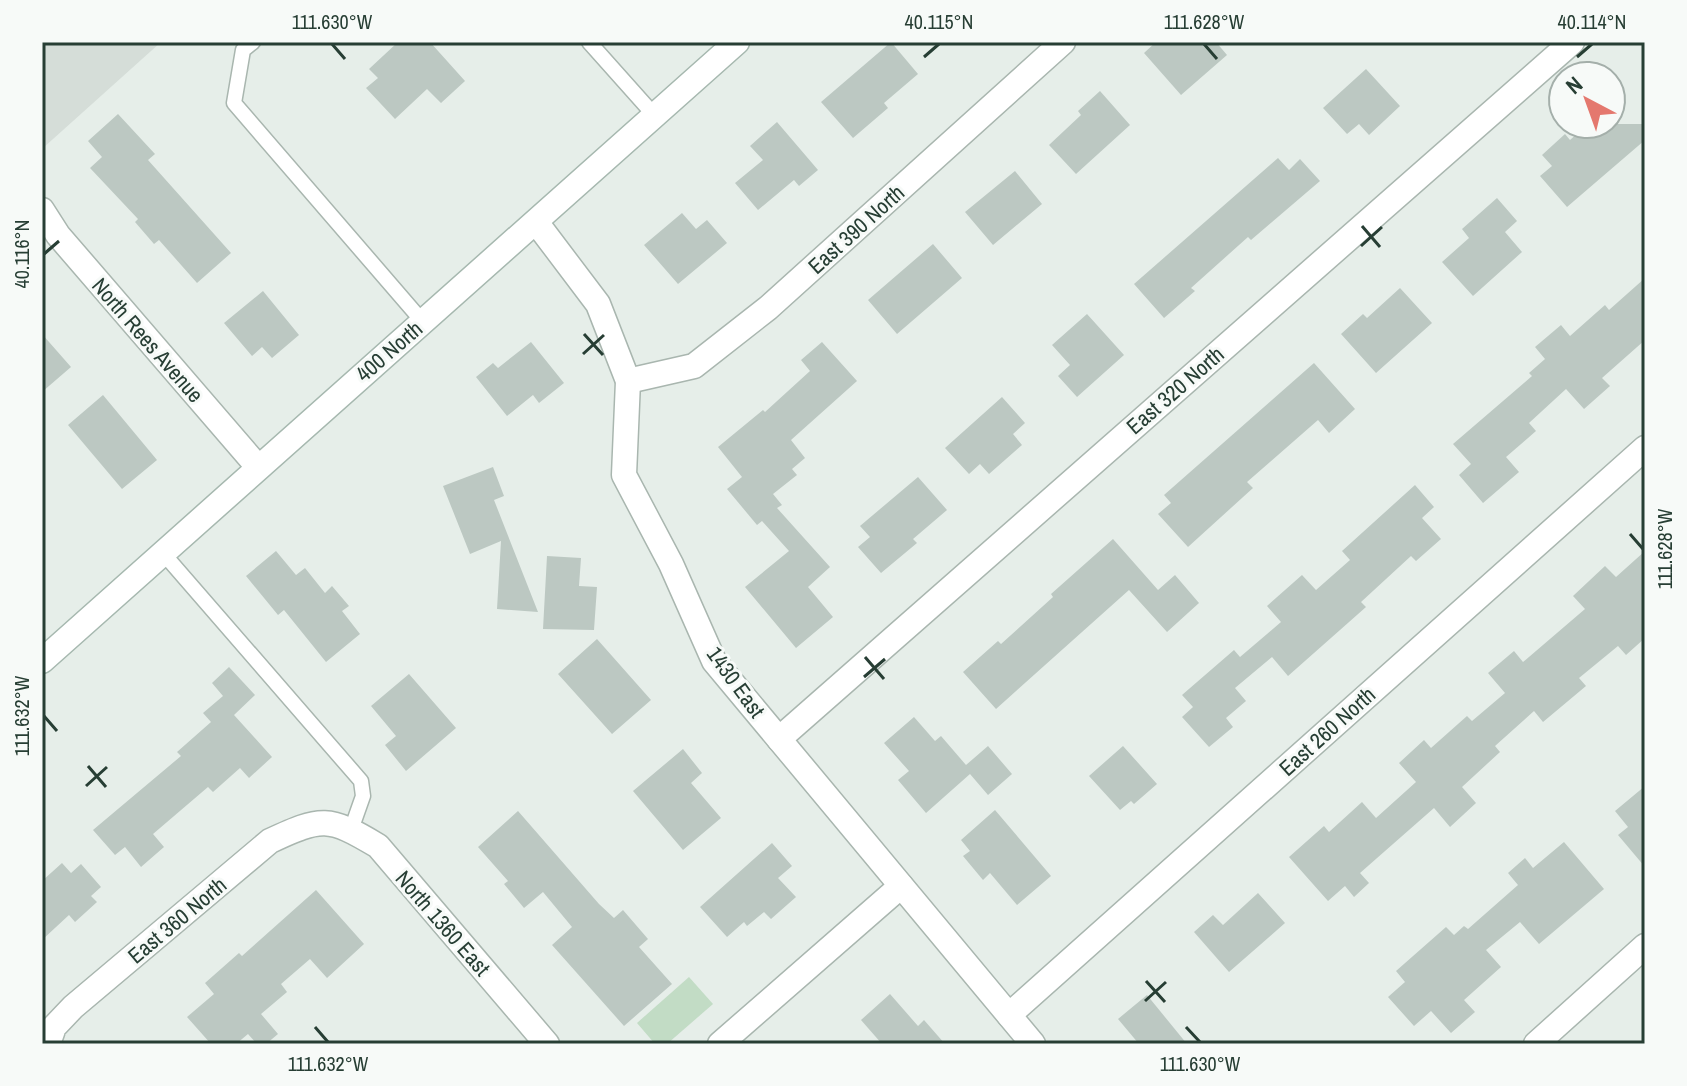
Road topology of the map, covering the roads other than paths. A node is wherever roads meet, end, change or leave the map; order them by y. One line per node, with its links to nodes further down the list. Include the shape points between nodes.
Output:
1 (253, 42): 9 (lane, via 243,50 234,103)
2 (589, 42): 6 (lane)
3 (737, 42): 6 (street, 400 North)
4 (1063, 42): 10 (street, East 390 North, via 768,308 694,366)
5 (1572, 42): 15 (street, East 320 North)
6 (655, 116): 8 (street, 400 North)
7 (42, 210): 12 (street, North Rees Avenue)
8 (536, 222): 9 (street, 400 North); 10 (street, 1430 East, via 598,304)
9 (423, 322): 12 (street, 400 North)
10 (628, 381): 15 (street, 1430 East, via 624,475 714,661)
11 (1644, 451): 20 (street, East 260 North)
12 (258, 467): 13 (street, 400 North)
13 (163, 553): 14 (street, 400 North); 17 (lane, via 361,781 363,796)
14 (42, 661)
15 (779, 739): 18 (street, 1430 East)
16 (325, 821): 17 (street, North 1360 East); 21 (street, East 360 North, via 270,841 73,1007 54,1027)
17 (351, 830): 22 (street, North 1360 East, via 378,846)
18 (901, 886): 20 (street, 1430 East); 23 (street)
19 (1645, 946): 25 (street)
20 (1009, 1015): 24 (street, 1430 East)
21 (48, 1044)
22 (547, 1044)
23 (720, 1044)
24 (1033, 1044)
25 (1536, 1044)

